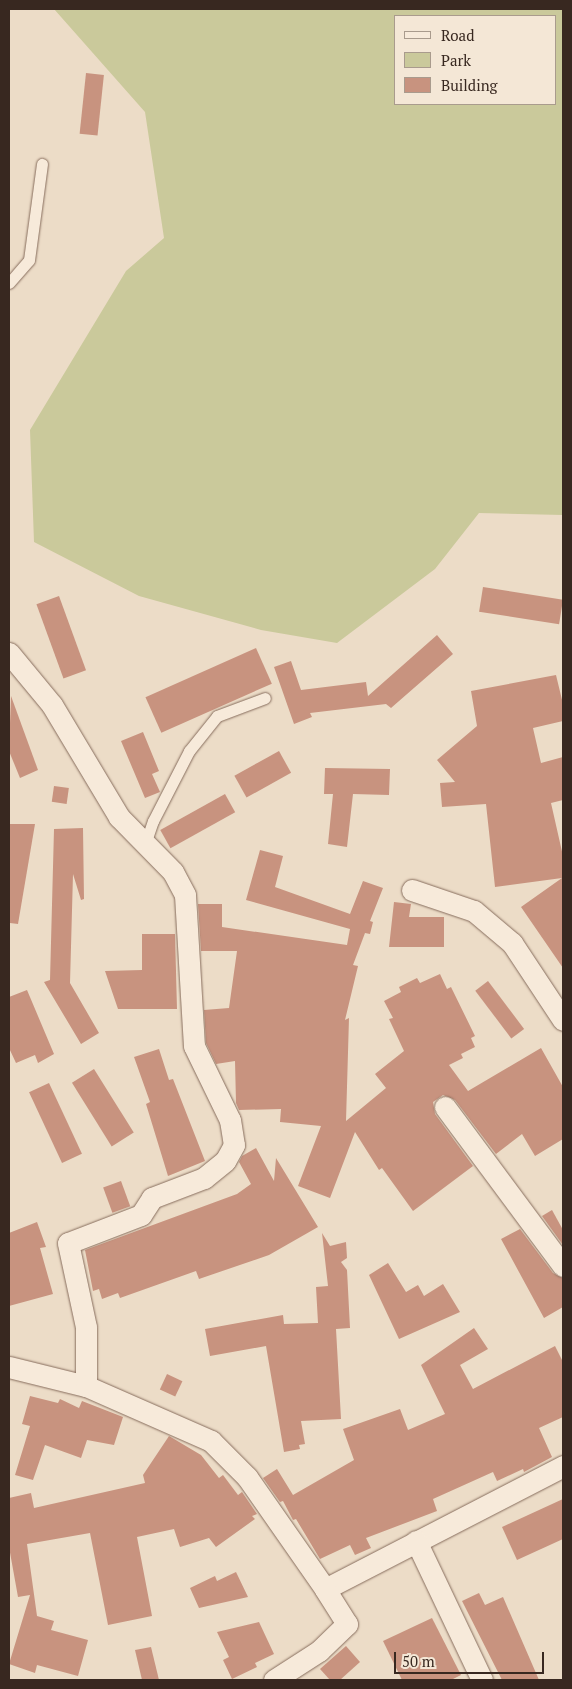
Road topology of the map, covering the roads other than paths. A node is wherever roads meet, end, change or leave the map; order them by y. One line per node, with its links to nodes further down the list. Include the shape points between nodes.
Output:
1 (42, 164): 2 (lane, via 29,260)
2 (9, 283)
3 (9, 653): 5 (street, via 52,704 119,817)
4 (265, 698): 5 (lane, via 217,716 210,724 189,751 153,821)
5 (145, 844): 11 (street, via 173,872 185,895 194,1046 230,1120 234,1145 225,1161 204,1178 152,1198 141,1215 68,1243 86,1326)
6 (412, 890): 7 (street, via 474,911 512,943)
7 (563, 1020)
8 (445, 1107): 9 (street)
9 (563, 1266)
10 (9, 1367): 11 (street)
11 (86, 1386): 14 (street, via 211,1441 247,1477)
12 (563, 1466): 13 (street)
13 (416, 1541): 14 (street); 16 (street)
14 (325, 1589): 15 (street, via 347,1624 319,1651)
15 (274, 1680)
16 (482, 1680)

